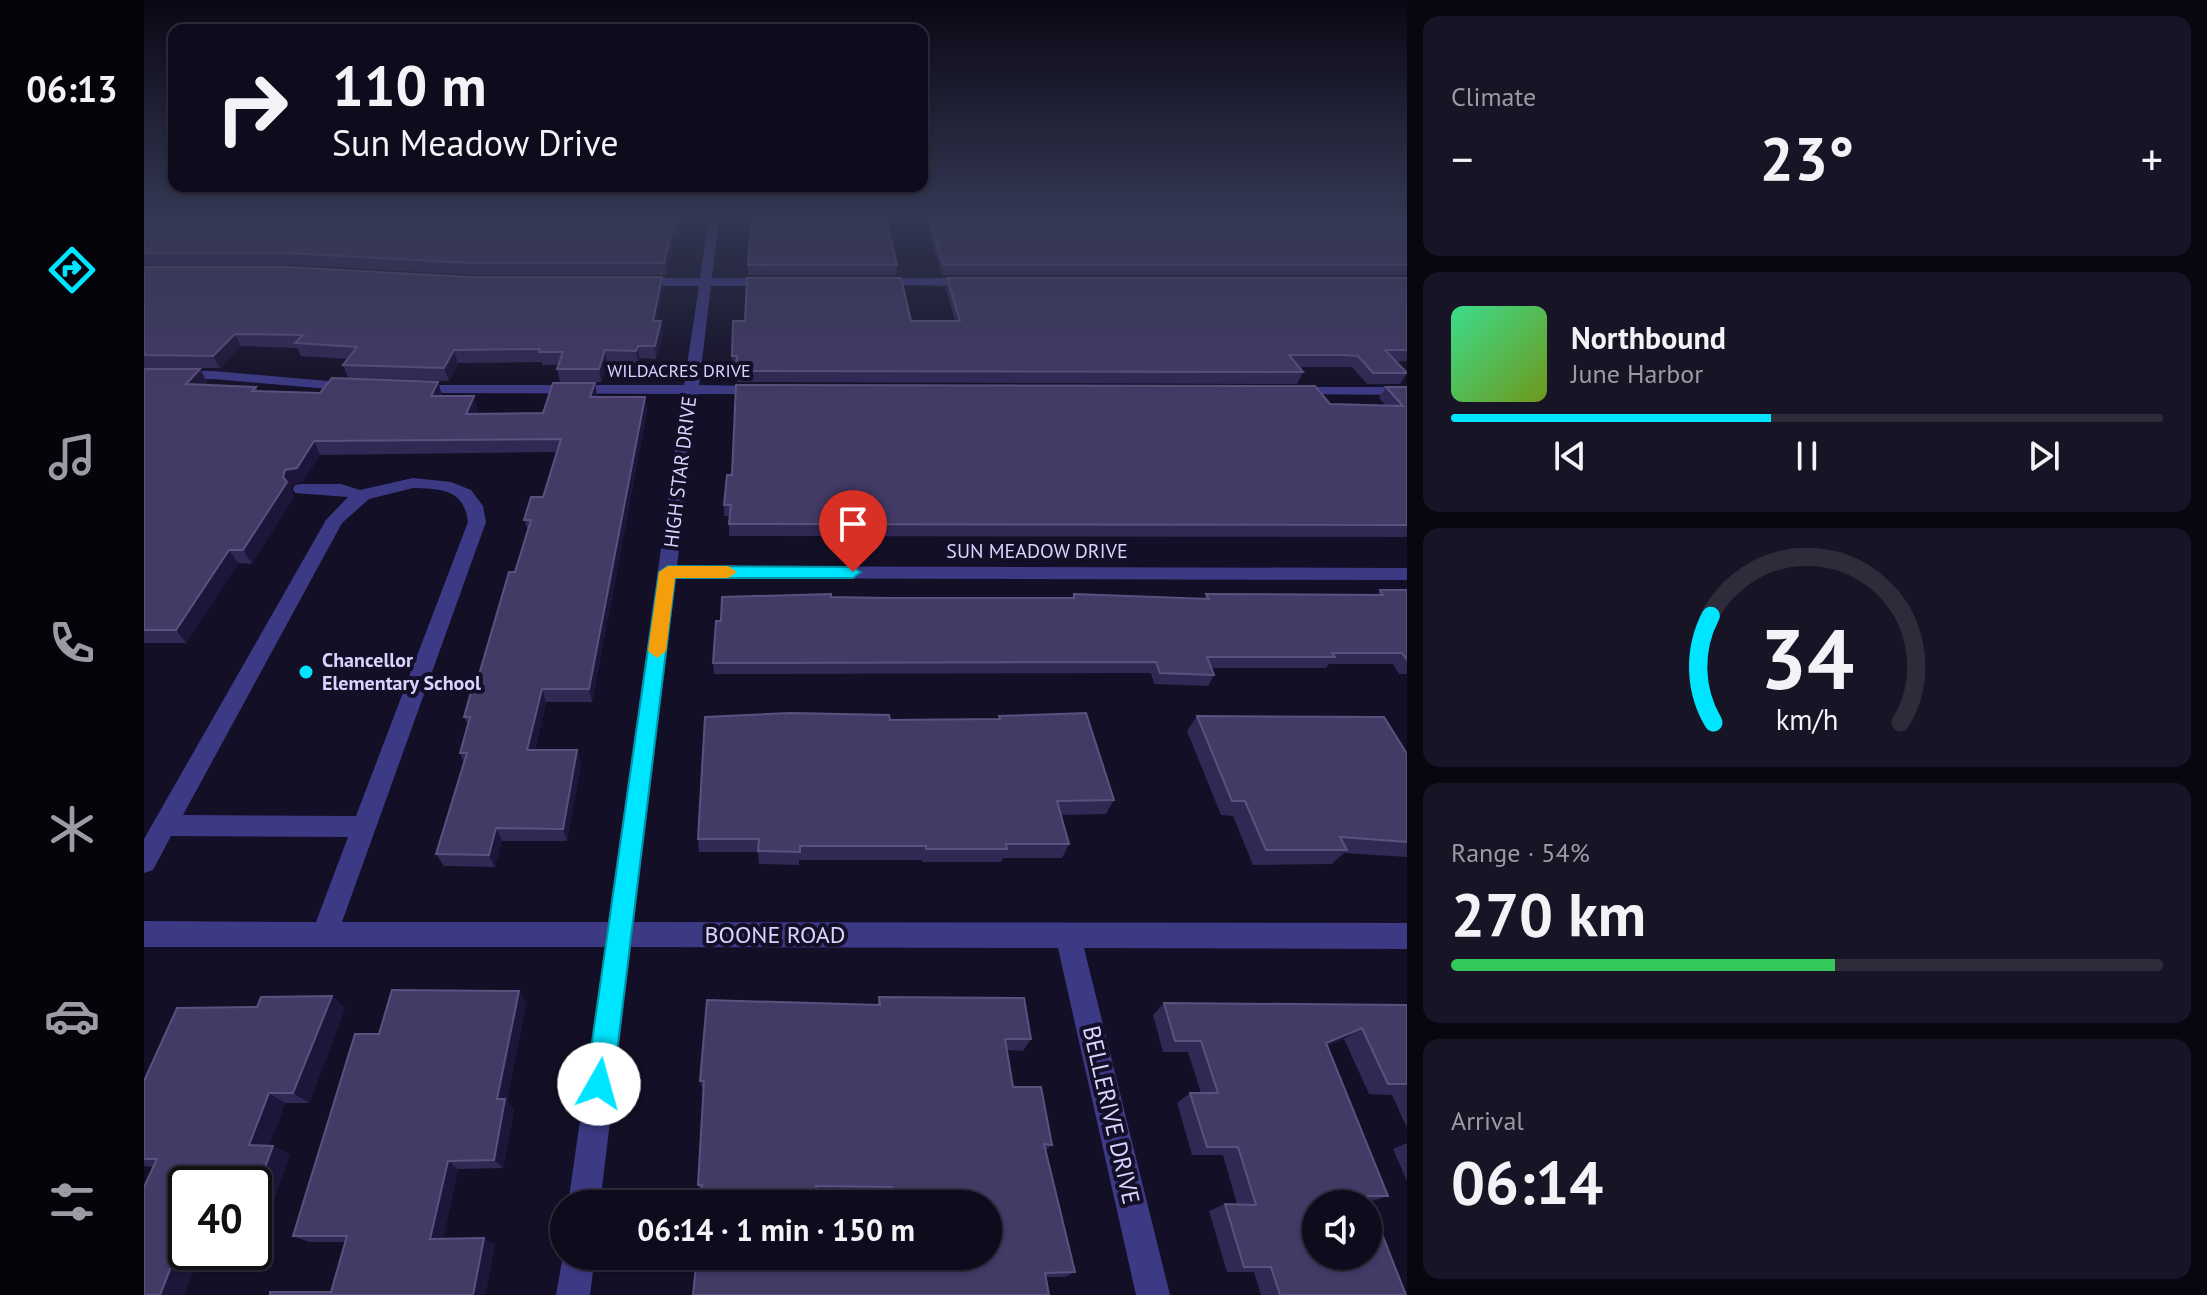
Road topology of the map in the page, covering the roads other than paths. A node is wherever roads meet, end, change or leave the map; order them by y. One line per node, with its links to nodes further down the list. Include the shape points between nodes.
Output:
1 (706, 275): 3 (street, HIGH STAR DRIVE)
2 (628, 282): 3 (street)
3 (705, 282): 4 (street); 10 (street, HIGH STAR DRIVE)
4 (785, 282)
5 (864, 282): 6 (street)
6 (992, 282)
7 (144, 375): 8 (street, via 213,375)
8 (366, 388)
9 (393, 388): 10 (street, WILDACRES DRIVE)
10 (691, 389): 11 (street, WILDACRES DRIVE); 16 (street, HIGH STAR DRIVE)
11 (786, 390)
12 (1280, 391): 13 (street)
13 (1407, 391)
14 (301, 489): 15 (street, via 341,489)
15 (361, 496): 18 (street, via 335,520); 19 (street, via 394,485 443,484 467,496 478,511)
16 (668, 572): 17 (street, SUN MEADOW DRIVE); 22 (street, HIGH STAR DRIVE)
17 (1407, 574)
18 (165, 825): 19 (street); 20 (street)
19 (363, 827): 21 (street)
20 (144, 862)
21 (324, 934): 22 (street, BOONE ROAD); 25 (street, BOONE ROAD)
22 (618, 935): 23 (street, BOONE ROAD); 26 (street, HIGH STAR DRIVE)
23 (1068, 935): 24 (street, BOONE ROAD); 29 (street, BELLERIVE DRIVE)
24 (1407, 936)
25 (146, 938)
26 (586, 1190)
27 (576, 1270): 28 (street)
28 (573, 1295)
29 (1153, 1295)

